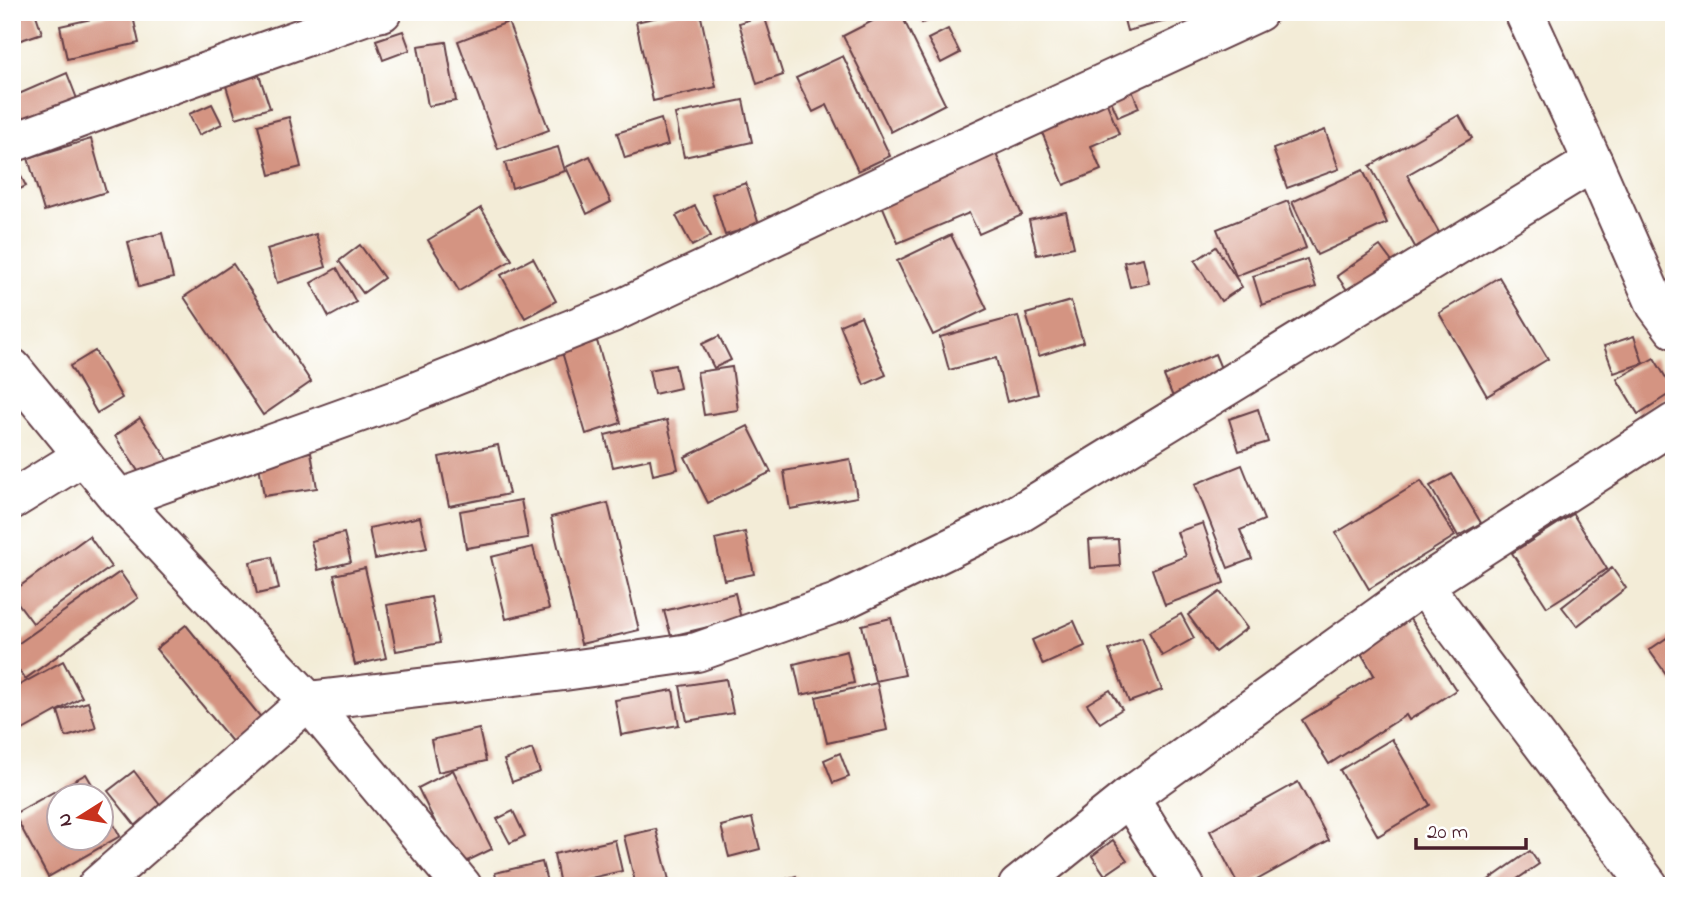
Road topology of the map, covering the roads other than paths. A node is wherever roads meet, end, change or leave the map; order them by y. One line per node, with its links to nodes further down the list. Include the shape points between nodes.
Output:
1 (382, 12): 4 (street)
2 (1258, 12): 10 (street, via 612,313 397,399)
3 (1524, 12): 5 (street)
4 (12, 143)
5 (1593, 162): 6 (street, via 1656,305); 13 (street, via 1010,519 836,603 697,652)
6 (1674, 329)
7 (12, 368): 9 (street)
8 (1674, 423): 12 (street)
9 (83, 456): 10 (street); 11 (street)
10 (118, 499): 13 (street)
11 (12, 500)
12 (1423, 586): 14 (street); 19 (street)
13 (308, 701): 15 (street); 16 (street)
14 (1129, 797): 17 (street); 18 (street)
15 (97, 886)
16 (462, 886)
17 (1018, 886)
18 (1185, 886)
19 (1649, 886)

